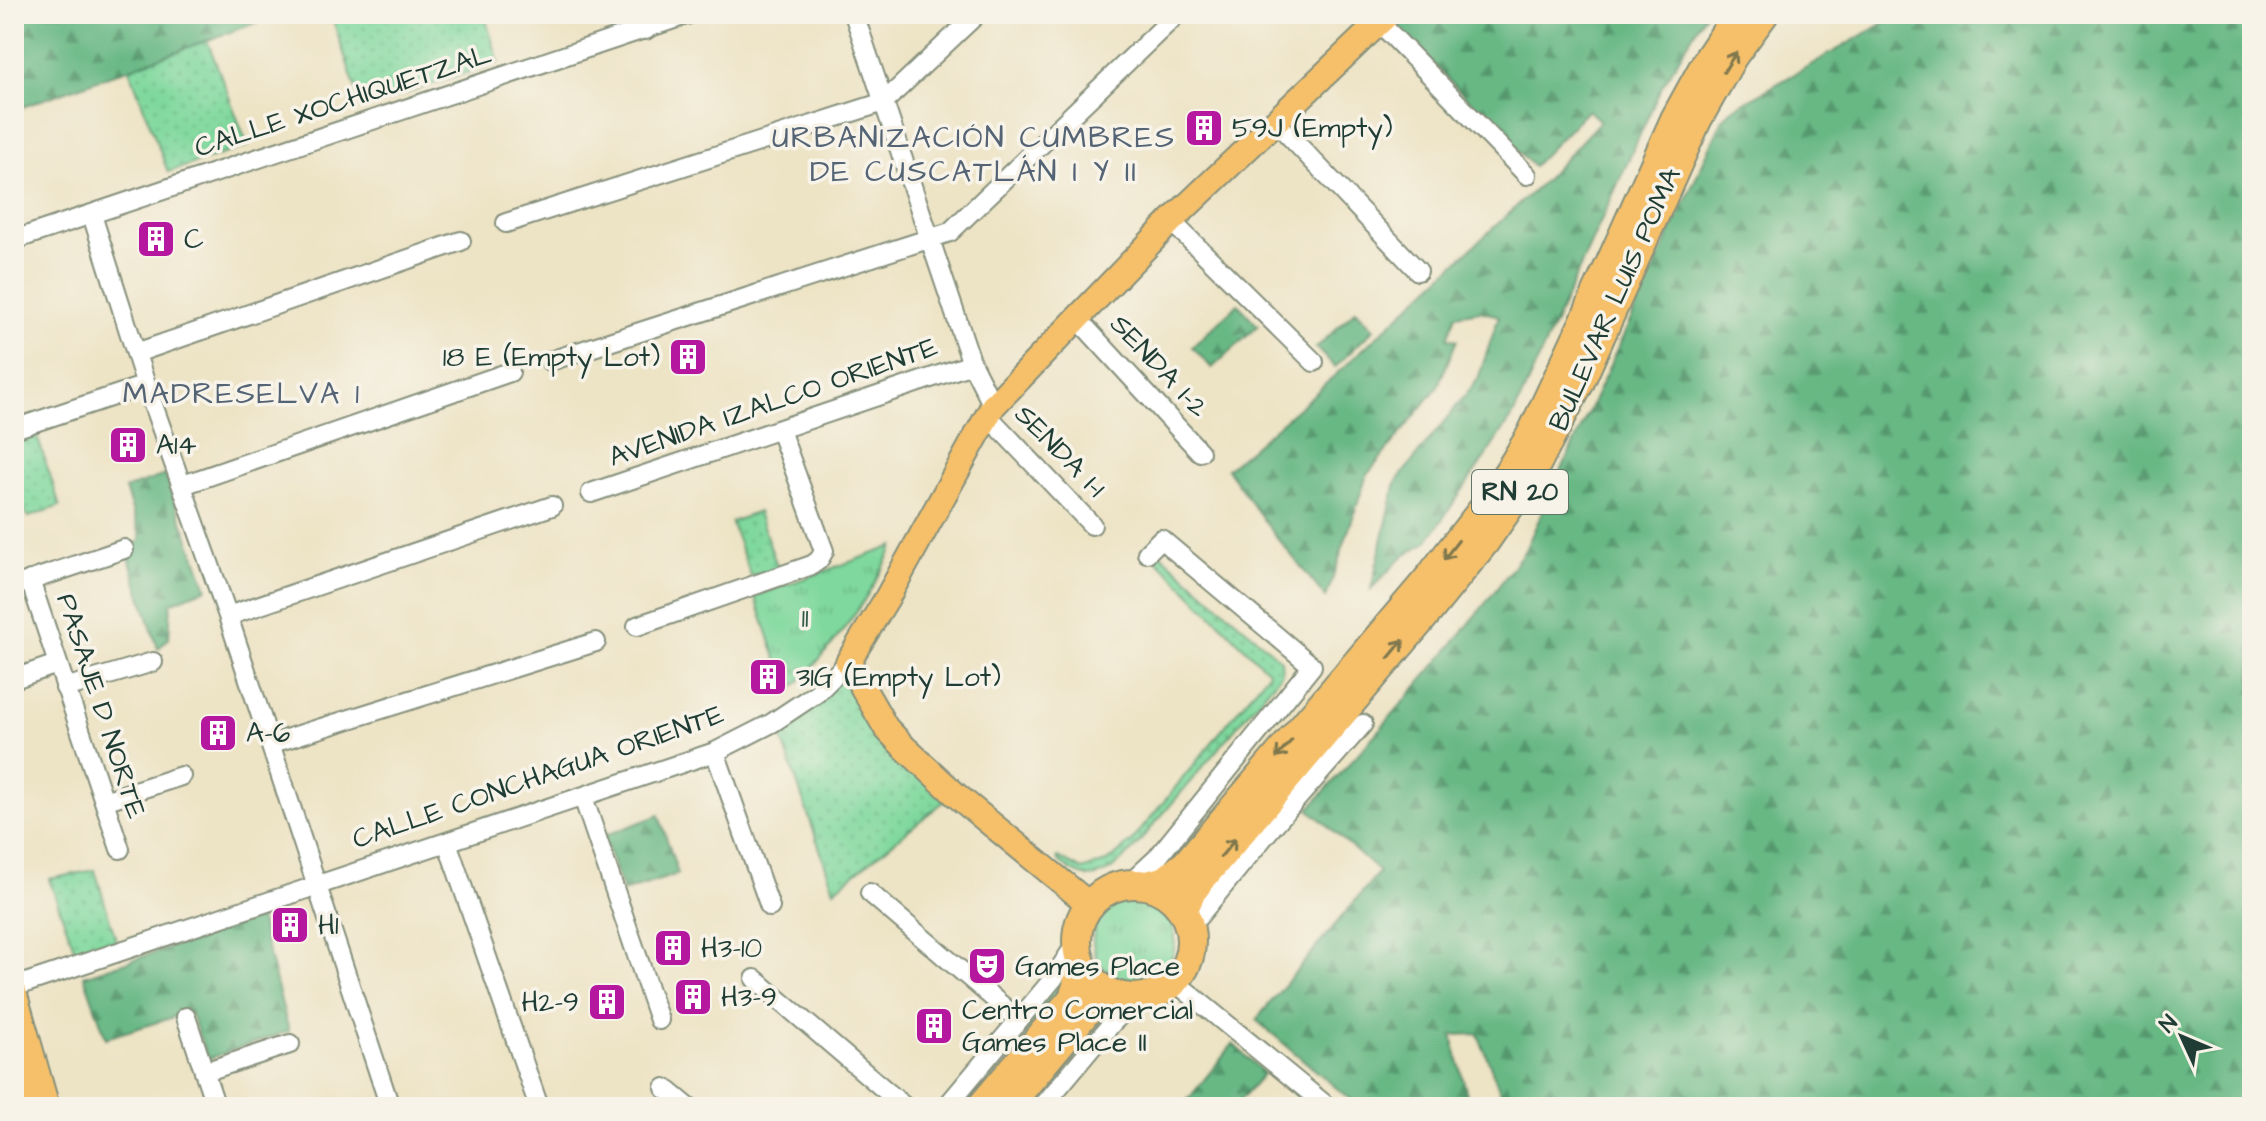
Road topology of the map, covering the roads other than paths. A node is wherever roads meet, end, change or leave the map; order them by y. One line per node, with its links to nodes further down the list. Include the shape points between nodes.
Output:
1 (631, 14): 9 (street)
2 (689, 14): 9 (street, CALLE XOCHIQUETZAL)
3 (854, 14): 10 (street, SENDA I-1)
4 (977, 14): 10 (street)
5 (1177, 14): 16 (street, via 950,232)
6 (1738, 14): 56 (highway, BULEVAR LUIS POMA / RN 20, one-way to 56, via 1675,119 1538,420 1500,486 1429,578 1186,864 1166,880)
7 (1764, 14): 46 (highway, BULEVAR LUIS POMA / RN 20, one-way to 7, via 1528,480 1579,384 1697,120)
8 (1387, 24): 11 (main road, CALLE CONCHAGUA ORIENTE); 12 (street)
9 (646, 30): 13 (street, CALLE XOCHIQUETZAL)
10 (884, 102): 15 (street); 16 (street, SENDA I-1)
11 (1276, 122): 14 (main road, CALLE CONCHAGUA ORIENTE); 19 (street)
12 (1527, 175)
13 (92, 215): 17 (street, CALLE XOCHIQUETZAL); 21 (street)
14 (1171, 221): 20 (main road, CALLE CONCHAGUA ORIENTE); 23 (street)
15 (506, 223)
16 (931, 238): 22 (street); 24 (street, SENDA I-1)
17 (14, 240)
18 (461, 241): 21 (street)
19 (1418, 271)
20 (1076, 317): 27 (main road, CALLE CONCHAGUA ORIENTE); 30 (street, SENDA I-2)
21 (136, 353): 26 (street)
22 (550, 361)
23 (1314, 362)
24 (972, 364): 27 (street, SENDA I-1); 29 (street, AVENIDA IZALCO ORIENTE)
25 (510, 372): 31 (street)
26 (146, 385): 28 (street); 31 (street)
27 (991, 411): 34 (street, SENDA I-1); 42 (main road, CALLE CONCHAGUA ORIENTE)
28 (14, 429)
29 (780, 430): 32 (street, AVENIDA IZALCO ORIENTE); 39 (street, via 824,551 819,560)
30 (1200, 452)
31 (183, 485): 38 (street)
32 (591, 493)
33 (552, 506): 38 (street)
34 (1092, 525)
35 (124, 549): 37 (street)
36 (1147, 553): 56 (street, via 1161,539 1312,666)
37 (22, 583): 43 (street, PASAJE D NORTE)
38 (228, 616): 47 (street)
39 (637, 626)
40 (596, 642): 47 (street)
41 (153, 662): 45 (street)
42 (848, 662): 48 (street, CALLE CONCHAGUA ORIENTE, via 817,693); 58 (main road, via 886,728 904,747)
43 (57, 664): 44 (street); 45 (street, PASAJE D NORTE)
44 (14, 679)
45 (65, 688): 52 (street, PASAJE D NORTE)
46 (1350, 721): 50 (highway); 60 (highway, BULEVAR LUIS POMA / RN 20, one-way to 46, via 1192,891 1203,877)
47 (270, 744): 55 (street)
48 (715, 752): 51 (street, CALLE CONCHAGUA ORIENTE); 59 (street)
49 (181, 776): 52 (street)
50 (1304, 792): 60 (street)
51 (583, 797): 53 (street, CALLE CONCHAGUA ORIENTE); 67 (street, via 658,990)
52 (104, 801): 54 (street, PASAJE D NORTE)
53 (447, 842): 55 (street, CALLE CONCHAGUA ORIENTE); 73 (street)
54 (120, 849)
55 (316, 885): 64 (street, CALLE CONCHAGUA ORIENTE); 77 (street)
56 (1138, 885): 58 (highway, RN 20, via 1112,888); 60 (highway, via 1164,892)
57 (870, 893): 68 (street)
58 (1090, 905): 61 (highway, via 1082,918)
59 (770, 907)
60 (1186, 919): 63 (highway, RN 20, via 1189,956)
61 (1079, 951): 65 (highway, via 1087,974 1098,985); 68 (street); 81 (highway, via 1073,998)
62 (755, 979): 79 (street)
63 (1174, 981): 65 (highway, via 1155,994); 84 (street)
64 (14, 989): 75 (main road)
65 (1130, 996): 82 (highway, via 1087,1011); 83 (street)
66 (186, 1017): 71 (street)
67 (659, 1020)
68 (1019, 1020): 80 (street)
69 (290, 1044): 71 (street)
70 (14, 1059): 74 (main road)
71 (204, 1072): 76 (street)
72 (665, 1088): 78 (street)
73 (542, 1100)
74 (28, 1107)
75 (47, 1107)
76 (216, 1107)
77 (390, 1107)
78 (688, 1107)
79 (905, 1107)
80 (946, 1107)
81 (981, 1107)
82 (1007, 1107)
83 (1042, 1107)
84 (1328, 1107)

